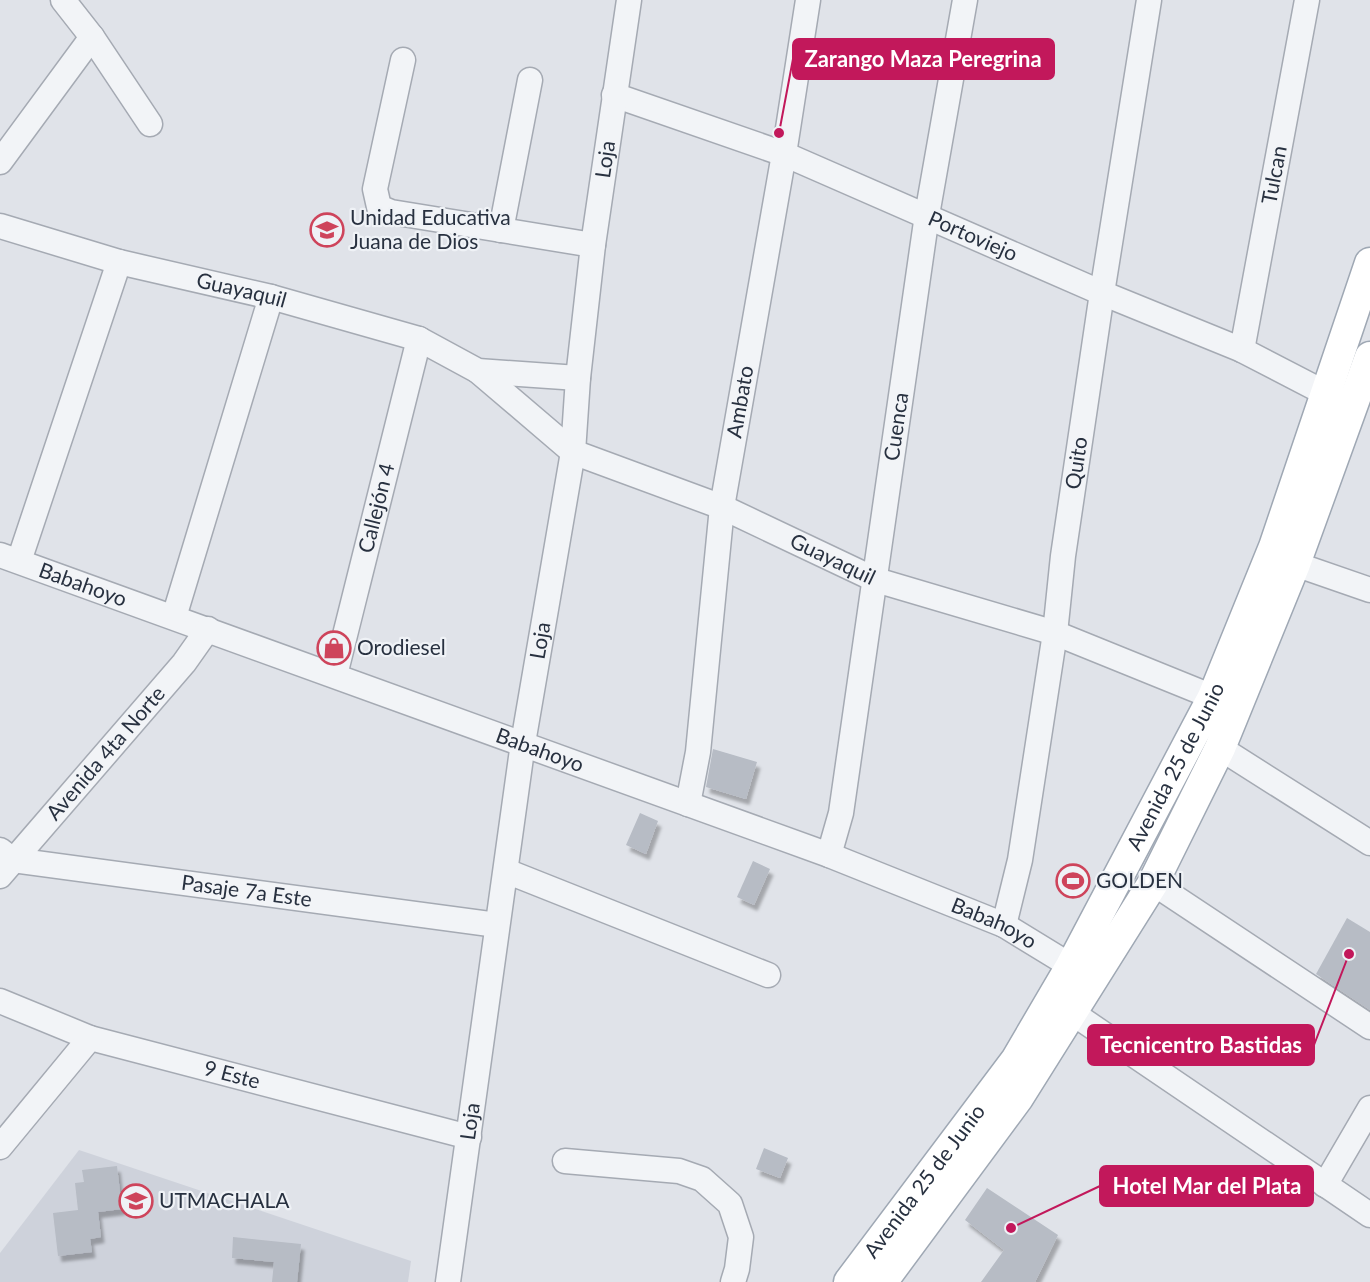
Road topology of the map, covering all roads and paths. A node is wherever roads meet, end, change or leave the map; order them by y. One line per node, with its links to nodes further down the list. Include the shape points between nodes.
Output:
1 (63, 0): 7 (street)
2 (629, 0): 10 (street, Loja)
3 (808, 0): 12 (street, Ambato)
4 (965, 0): 14 (street, Cuenca)
5 (1149, 0): 20 (street, Quito)
6 (1307, 0): 23 (street, Tulcan)
7 (92, 37): 11 (street); 13 (street)
8 (403, 60): 16 (street, via 375,189 379,207)
9 (530, 80): 16 (street)
10 (614, 95): 12 (street, Portoviejo); 17 (street, Loja)
11 (150, 124)
12 (784, 154): 14 (street, Portoviejo); 29 (street, Ambato)
13 (0, 162)
14 (927, 215): 20 (street, Portoviejo); 32 (street, Cuenca)
15 (0, 226): 18 (street, Guayaquil)
16 (501, 230): 17 (street)
17 (593, 245): 26 (street, Loja)
18 (119, 262): 21 (street, Guayaquil); 30 (street)
19 (1370, 263): 27 (main road, Avenida 25 de Junio)
20 (1102, 292): 23 (street, Portoviejo); 36 (street, Quito)
21 (271, 297): 22 (street, Guayaquil); 34 (street)
22 (419, 339): 25 (street, Guayaquil); 37 (street, Callejón 4)
23 (1242, 350): 27 (street, Portoviejo)
24 (1370, 357): 31 (main road, Avenida 25 de Junio)
25 (478, 371): 26 (street, Guayaquil); 28 (street, Guayaquil)
26 (578, 378): 28 (street, Loja)
27 (1325, 393): 38 (main road, Avenida 25 de Junio, via 1274,547)
28 (573, 452): 29 (street, Guayaquil); 39 (street, Loja)
29 (722, 507): 32 (street, Guayaquil); 41 (street, Ambato, via 698,752)
30 (10, 558): 34 (street, Babahoyo)
31 (1295, 564): 33 (street); 40 (main road, Avenida 25 de Junio)
32 (876, 580): 36 (street, Guayaquil); 43 (street, Cuenca, via 841,813)
33 (1370, 590)
34 (174, 617): 35 (street, Babahoyo)
35 (208, 629): 37 (street, Babahoyo); 44 (street, Avenida 4ta Norte, via 184,663)
36 (1055, 633): 38 (street, Guayaquil); 48 (street, Quito, via 1020,860)
37 (335, 675): 39 (street, Babahoyo)
38 (1213, 697): 49 (main road, Avenida 25 de Junio)
39 (523, 743): 41 (street, Babahoyo); 45 (street, Loja)
40 (1220, 748): 42 (street); 46 (main road, Avenida 25 de Junio)
41 (688, 804): 43 (street, Babahoyo)
42 (1370, 843)
43 (829, 855): 48 (street, Babahoyo)
44 (4, 862): 47 (street, Pasaje 7a Este)
45 (506, 871): 47 (street, Loja); 50 (street)
46 (1153, 883): 52 (main road, Avenida 25 de Junio); 53 (street)
47 (496, 925): 56 (street, Loja)
48 (1004, 925): 49 (street, Babahoyo)
49 (1071, 966): 63 (main road, Avenida 25 de Junio, via 1016,1060)
50 (768, 975)
51 (0, 1001): 54 (street, 9 Este)
52 (1071, 1012): 59 (street); 64 (main road, Avenida 25 de Junio, via 1018,1098)
53 (1370, 1027)
54 (90, 1038): 56 (street, 9 Este); 57 (street)
55 (1370, 1108): 59 (street)
56 (469, 1137): 61 (street, Loja)
57 (0, 1147)
58 (565, 1161): 62 (street, via 679,1171 702,1179 730,1204 741,1237)
59 (1325, 1185): 60 (street)
60 (1370, 1215)
61 (448, 1282)
62 (733, 1282)
63 (849, 1282)
64 (882, 1282)

